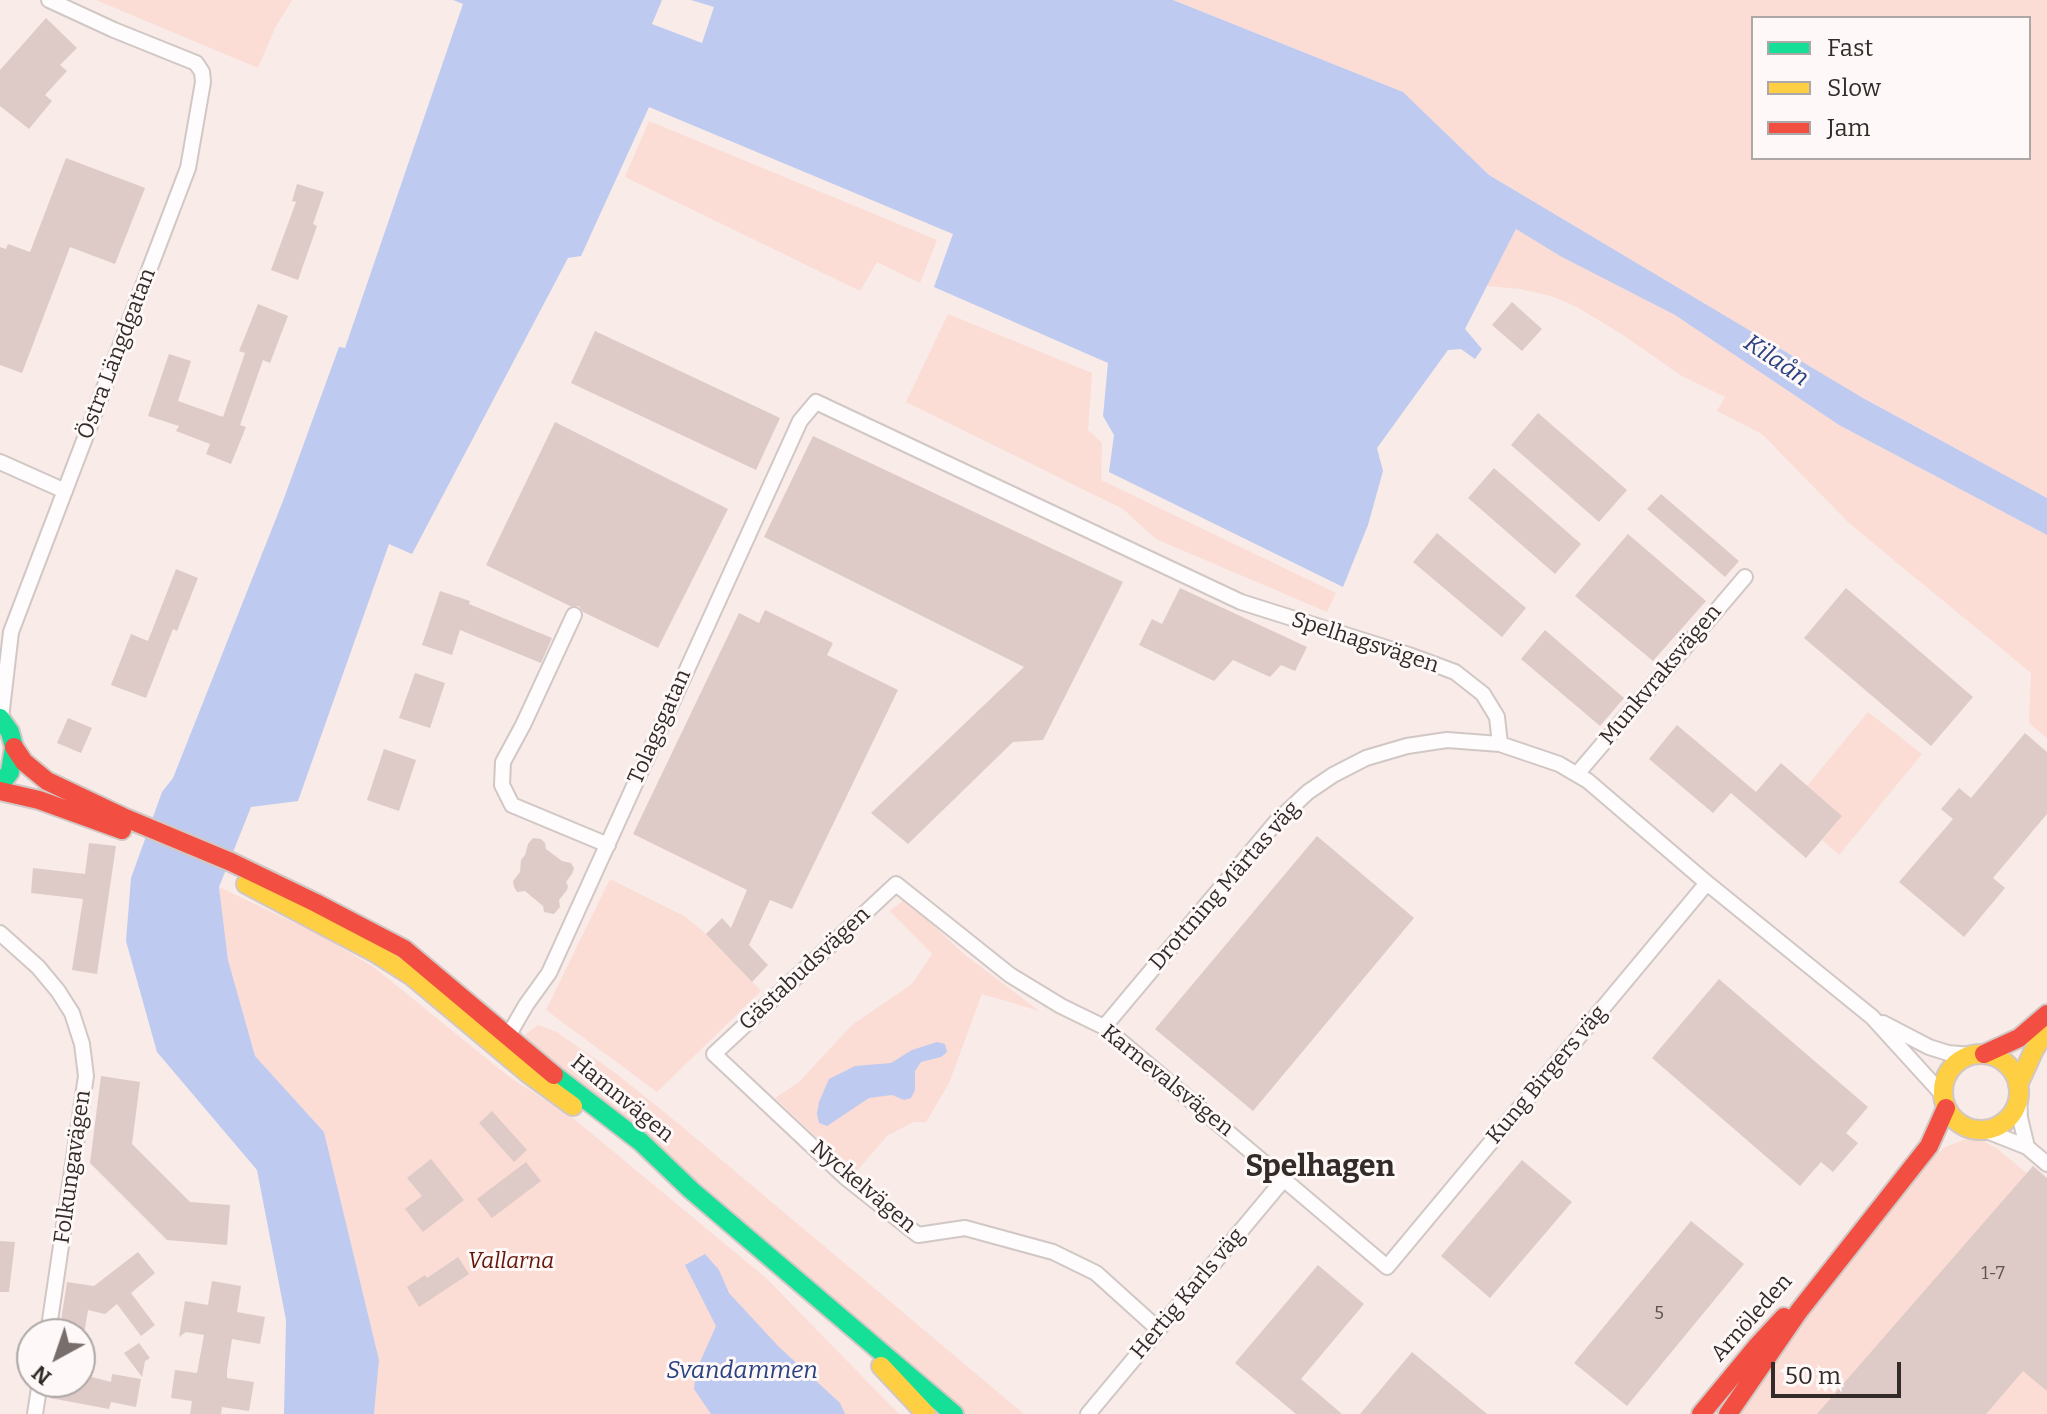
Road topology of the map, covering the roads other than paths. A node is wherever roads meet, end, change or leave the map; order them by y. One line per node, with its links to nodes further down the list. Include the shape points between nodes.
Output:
1 (49, 0): 4 (street, Östra Längdgatan, via 196,63 203,82 188,168)
2 (816, 402): 10 (street, Spelhagsvägen, via 1241,602 1455,672 1483,694 1497,717); 16 (street, Tolagsgatan, via 800,421)
3 (0, 462): 4 (street)
4 (65, 491): 7 (street, Östra Längdgatan)
5 (1745, 577): 12 (street, Munkvraksvägen)
6 (574, 615): 16 (street, via 503,762 502,785 512,805)
7 (11, 632): 8 (street, Östra Längdgatan); 9 (street, Östra Längdgatan)
8 (0, 649)
9 (0, 718): 11 (main road)
10 (1500, 744): 12 (street); 22 (street, Drottning Märtas väg, via 1447,740 1407,746 1366,758 1308,792 1276,822)
11 (14, 747): 13 (main road, via 10,772); 15 (main road, via 47,781)
12 (1577, 774): 17 (street)
13 (0, 785)
14 (0, 791): 15 (main road)
15 (145, 833): 24 (main road, Hamnvägen, via 316,903 404,949)
16 (608, 845): 24 (street, Tolagsgatan, via 549,973)
17 (1707, 883): 21 (street); 35 (street, Kung Birgers väg)
18 (896, 884): 22 (street, Karnevalsvägen, via 1010,975); 25 (street, Gästabudsvägen)
19 (0, 933): 36 (street, Folkungavägen, via 58,991 82,1044 86,1076)
20 (2047, 1014): 26 (main road, via 2019,1038)
21 (1872, 1017): 26 (street, via 1929,1047); 28 (street)
22 (1104, 1027): 33 (street, Karnevalsvägen)
23 (2047, 1028): 27 (main road)
24 (504, 1043): 39 (main road, Hamnvägen, via 529,1074 633,1151 880,1365); 40 (main road, Hamnvägen, via 641,1142)
25 (714, 1054): 37 (street, Nyckelvägen, via 845,1177 918,1235 965,1228 1053,1252 1096,1273)
26 (1978, 1055): 27 (main road, via 2008,1065); 28 (main road, via 1950,1070)
27 (2019, 1089): 29 (main road, via 2006,1121); 30 (street)
28 (1944, 1102): 29 (main road, via 1954,1119); 32 (main road, Arnöleden, via 1929,1146)
29 (1980, 1130): 30 (street); 32 (main road, Arnöleden, via 1955,1135)
30 (2027, 1147): 31 (street)
31 (2047, 1164)
32 (1915, 1165): 34 (main road, Arnöleden)
33 (1284, 1179): 35 (street, Karnevalsvägen); 37 (street, Hertig Karls väg)
34 (1841, 1256): 41 (main road, Arnöleden); 42 (main road, Arnöleden)
35 (1387, 1267)
36 (50, 1318)
37 (1158, 1329): 38 (street, Hertig Karls väg)
38 (1087, 1412)
39 (926, 1414)
40 (954, 1414)
41 (1701, 1414)
42 (1728, 1414)

